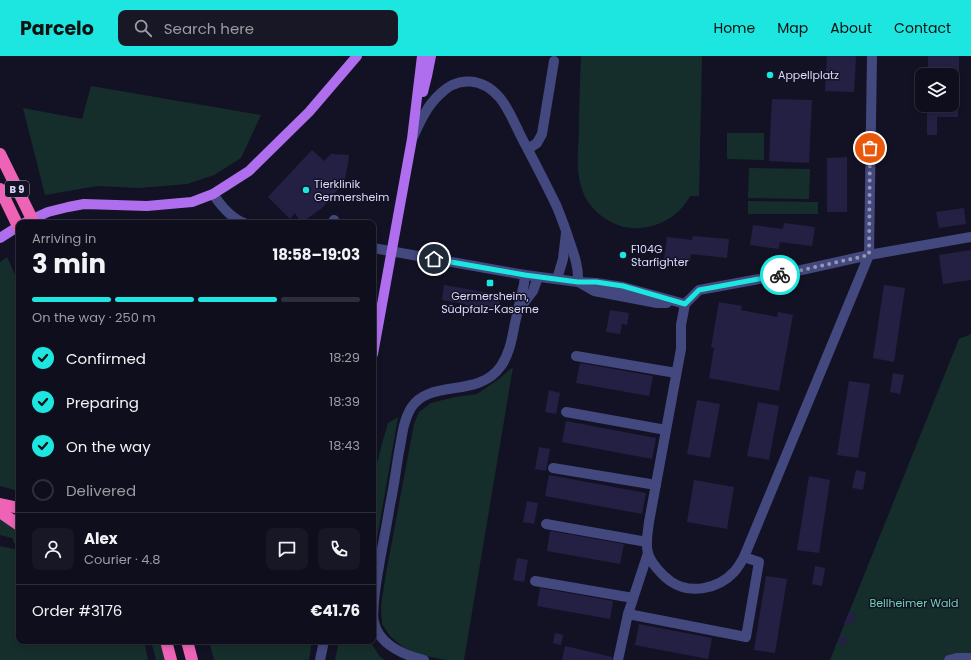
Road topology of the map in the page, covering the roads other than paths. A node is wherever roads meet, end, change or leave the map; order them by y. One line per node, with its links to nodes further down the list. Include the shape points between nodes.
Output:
1 (350, 56): 7 (main road)
2 (357, 56): 7 (main road)
3 (422, 56): 8 (main road)
4 (431, 56): 8 (main road, via 428,76)
5 (872, 56): 23 (street)
6 (554, 61): 10 (street, via 542,134 537,143)
7 (326, 92): 13 (main road, via 249,171)
8 (415, 119): 9 (main road)
9 (412, 139): 10 (street, via 438,95 458,82 469,81 483,84 500,99); 30 (main road)
10 (526, 147): 19 (street, via 555,201)
11 (0, 154): 15 (highway, B 9)
12 (0, 189): 17 (highway, B 9)
13 (213, 194): 14 (main road, via 192,202 147,206 84,204 48,212); 16 (street, via 220,205)
14 (31, 220)
15 (33, 220)
16 (238, 220)
17 (16, 221)
18 (16, 229): 20 (main road, B 9)
19 (566, 231): 26 (street); 27 (street, via 574,254)
20 (0, 238)
21 (971, 238): 23 (street)
22 (376, 249): 24 (street)
23 (869, 255): 28 (street, via 770,278 699,290); 44 (street)
24 (525, 275): 25 (street); 29 (street)
25 (538, 277): 26 (street); 29 (street, via 533,291)
26 (557, 279): 27 (street)
27 (578, 282): 28 (street, via 594,292 657,303)
28 (685, 304): 32 (street)
29 (518, 312): 46 (street, via 510,348 500,366 492,374 470,386 430,392 418,399 407,415)
30 (376, 338)
31 (576, 356): 32 (street)
32 (676, 373): 34 (street)
33 (566, 412): 34 (street)
34 (666, 430): 36 (street)
35 (553, 468): 36 (street)
36 (656, 485): 42 (street)
37 (0, 504): 38 (highway)
38 (16, 507)
39 (0, 512): 40 (highway)
40 (16, 523)
41 (546, 524): 42 (street)
42 (647, 542): 43 (street)
43 (648, 553): 44 (street, via 653,563 670,582 698,589 712,587 724,581); 47 (street)
44 (744, 557): 48 (street, via 759,562 746,637)
45 (535, 581): 47 (street)
46 (376, 584)
47 (633, 598): 48 (street)
48 (628, 614): 61 (street)
49 (376, 630): 60 (street, via 389,645)
50 (167, 644): 56 (highway)
51 (174, 644): 57 (highway)
52 (188, 644): 58 (highway)
53 (323, 644): 59 (street)
54 (971, 658): 55 (street)
55 (953, 659)
56 (171, 660)
57 (178, 660)
58 (192, 660)
59 (320, 660)
60 (424, 660)
61 (618, 660)

